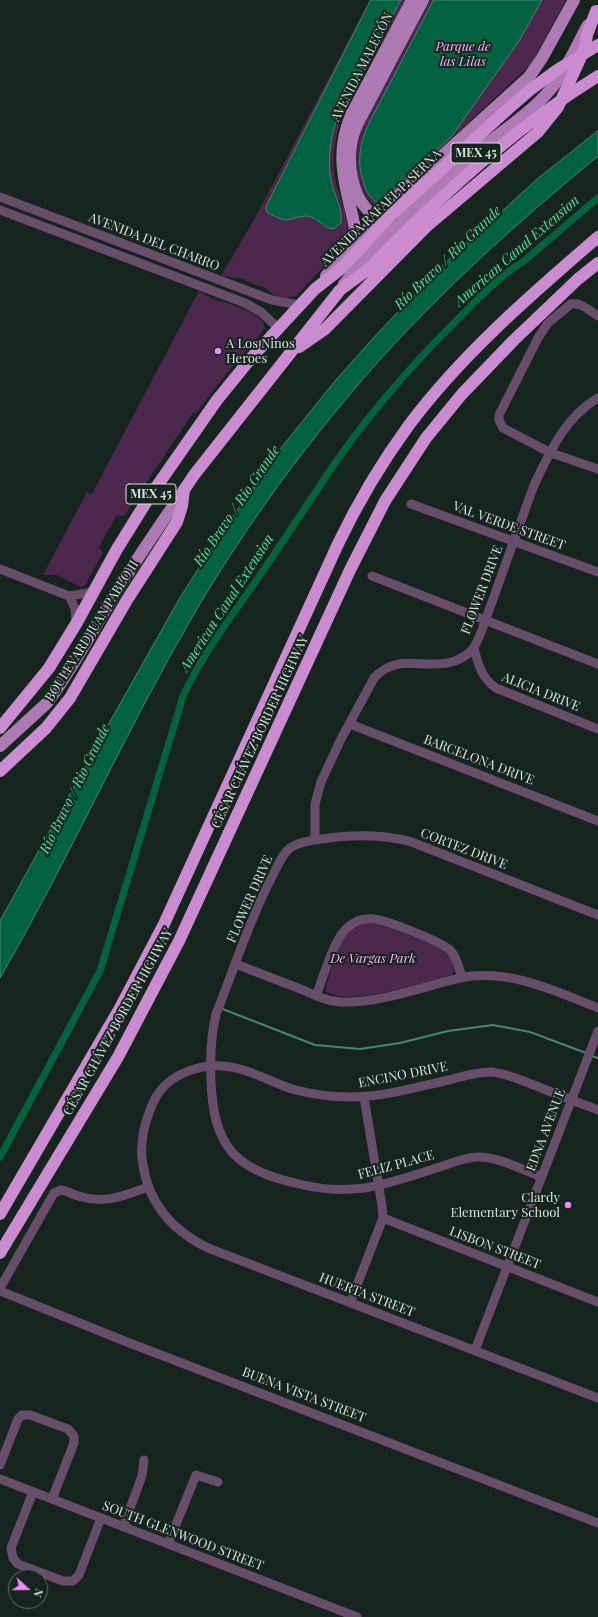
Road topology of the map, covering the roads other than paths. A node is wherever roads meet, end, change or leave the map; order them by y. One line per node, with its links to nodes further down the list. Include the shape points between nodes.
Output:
1 (412, 0): 13 (main road, AVENIDA MALECÓN, via 344,133 341,165 356,229)
2 (423, 0): 11 (main road, AVENIDA MALECÓN, via 353,136 353,179 357,192 366,208)
3 (574, 0): 11 (main road, MEX 45, via 529,77)
4 (597, 9): 7 (highway); 16 (main road, MEX 45, via 561,75 544,97 476,153 409,214 365,259)
5 (598, 30): 7 (highway)
6 (598, 45): 15 (highway, AVENIDA RAFAEL P. SERNA, bridge, via 530,90 392,214 342,268)
7 (584, 48): 20 (highway, via 558,107 538,132 426,227 325,329)
8 (598, 76): 16 (highway, bridge, via 507,140 467,174 370,268)
9 (0, 197): 17 (street, AVENIDA DEL CHARRO, via 272,300)
10 (0, 210): 19 (street, AVENIDA DEL CHARRO, via 245,303 261,312)
11 (378, 216): 13 (main road, MEX 45)
12 (598, 237): 58 (highway, CÉSAR CHÁVEZ BORDER HIGHWAY, via 455,370 409,426 371,482 338,544 149,954)
13 (355, 242): 15 (main road, MEX 45)
14 (598, 263): 60 (highway, CÉSAR CHÁVEZ BORDER HIGHWAY, via 514,340 462,394 426,438 388,495 350,570 179,941 118,1057)
15 (314, 289): 17 (highway, MEX 45)
16 (340, 290): 20 (highway, MEX 45)
17 (300, 305): 19 (highway, MEX 45)
18 (598, 316): 22 (street, via 580,304 571,304 557,314 538,338 499,415 498,420 503,428)
19 (278, 328): 30 (highway, MEX 45, via 229,384 178,455 117,549)
20 (288, 355): 24 (highway, MEX 45)
21 (598, 398): 22 (street, FLOWER DRIVE, via 571,420)
22 (551, 452): 23 (street); 26 (street, FLOWER DRIVE, via 534,484)
23 (598, 469)
24 (184, 490): 41 (main road, MEX 45, via 98,620 74,663 47,703); 42 (highway, BOULEVARD JUAN PABLO II, via 177,522 70,698 46,728)
25 (411, 504): 26 (street, VAL VERDE STREET)
26 (514, 541): 28 (street, VAL VERDE STREET); 32 (street, FLOWER DRIVE)
27 (0, 569): 31 (street)
28 (598, 572)
29 (372, 576): 32 (street)
30 (94, 592): 31 (street); 33 (highway, MEX 45)
31 (69, 596): 33 (street, via 75,608)
32 (485, 620): 34 (street, FLOWER DRIVE); 35 (street)
33 (76, 624): 36 (highway, MEX 45, via 49,668)
34 (474, 648): 38 (street, FLOWER DRIVE, via 458,660 445,664 399,664 385,668 374,678); 40 (street, ALICIA DRIVE, via 482,675 496,688)
35 (598, 664)
36 (10, 715): 37 (main road, MEX 45); 39 (highway)
37 (0, 724)
38 (350, 724): 43 (street, BARCELONA DRIVE); 44 (street, FLOWER DRIVE, via 318,790 314,820)
39 (0, 728)
40 (598, 729)
41 (0, 746)
42 (0, 771)
43 (598, 821)
44 (315, 840): 45 (street, CORTEZ DRIVE, via 365,835 409,841); 46 (street, FLOWER DRIVE, via 298,844 284,854 262,897)
45 (598, 915)
46 (236, 964): 48 (street); 51 (street, FLOWER DRIVE, via 213,1026)
47 (462, 978): 48 (street, via 369,1000 342,1002); 48 (street, via 453,954 442,944 382,921 367,919 353,923 339,937); 49 (street, via 484,976 519,980)
48 (316, 996)
49 (598, 1008)
50 (598, 1031): 53 (street, EDNA AVENUE)
51 (210, 1067): 52 (street, ENCINO DRIVE, via 233,1067 290,1088 316,1094); 56 (street, FELIZ PLACE, via 217,1128 231,1151 245,1165 281,1180 320,1188 355,1189); 57 (street, via 188,1071 173,1078 159,1091 154,1100 142,1140 142,1163)
52 (364, 1096): 53 (street, ENCINO DRIVE, via 489,1072 508,1075); 56 (street)
53 (571, 1100): 54 (street, ENCINO DRIVE); 55 (street, EDNA AVENUE)
54 (598, 1110)
55 (541, 1177): 56 (street, FELIZ PLACE, via 497,1160 479,1157); 61 (street, EDNA AVENUE)
56 (378, 1185): 59 (street)
57 (148, 1187): 62 (street, via 119,1198 102,1200 80,1197 61,1190 54,1193); 64 (street, HUERTA STREET, via 168,1220 195,1242)
58 (0, 1214)
59 (383, 1218): 61 (street, LISBON STREET); 64 (street)
60 (0, 1253)
61 (506, 1266): 63 (street, LISBON STREET); 65 (street, EDNA AVENUE)
62 (0, 1290): 74 (street, BUENA VISTA STREET, via 127,1342)
63 (598, 1302)
64 (350, 1303): 65 (street, HUERTA STREET)
65 (475, 1350): 66 (street, HUERTA STREET)
66 (598, 1398)
67 (144, 1460): 75 (street, via 142,1476)
68 (0, 1465): 72 (street, via 18,1419 22,1415 30,1415 69,1430 74,1436 74,1443)
69 (0, 1479): 71 (street, SOUTH GLENWOOD STREET)
70 (218, 1482): 76 (street, via 196,1474)
71 (33, 1492): 72 (street, SOUTH GLENWOOD STREET); 73 (street, via 11,1548 13,1558 18,1564 63,1581 73,1581 79,1575)
72 (52, 1499): 73 (street, SOUTH GLENWOOD STREET)
73 (101, 1518): 75 (street, SOUTH GLENWOOD STREET)
74 (598, 1523)
75 (123, 1527): 76 (street, SOUTH GLENWOOD STREET)
76 (168, 1544): 77 (street, SOUTH GLENWOOD STREET)
77 (336, 1613): 78 (street, SOUTH GLENWOOD STREET)
78 (357, 1617)

